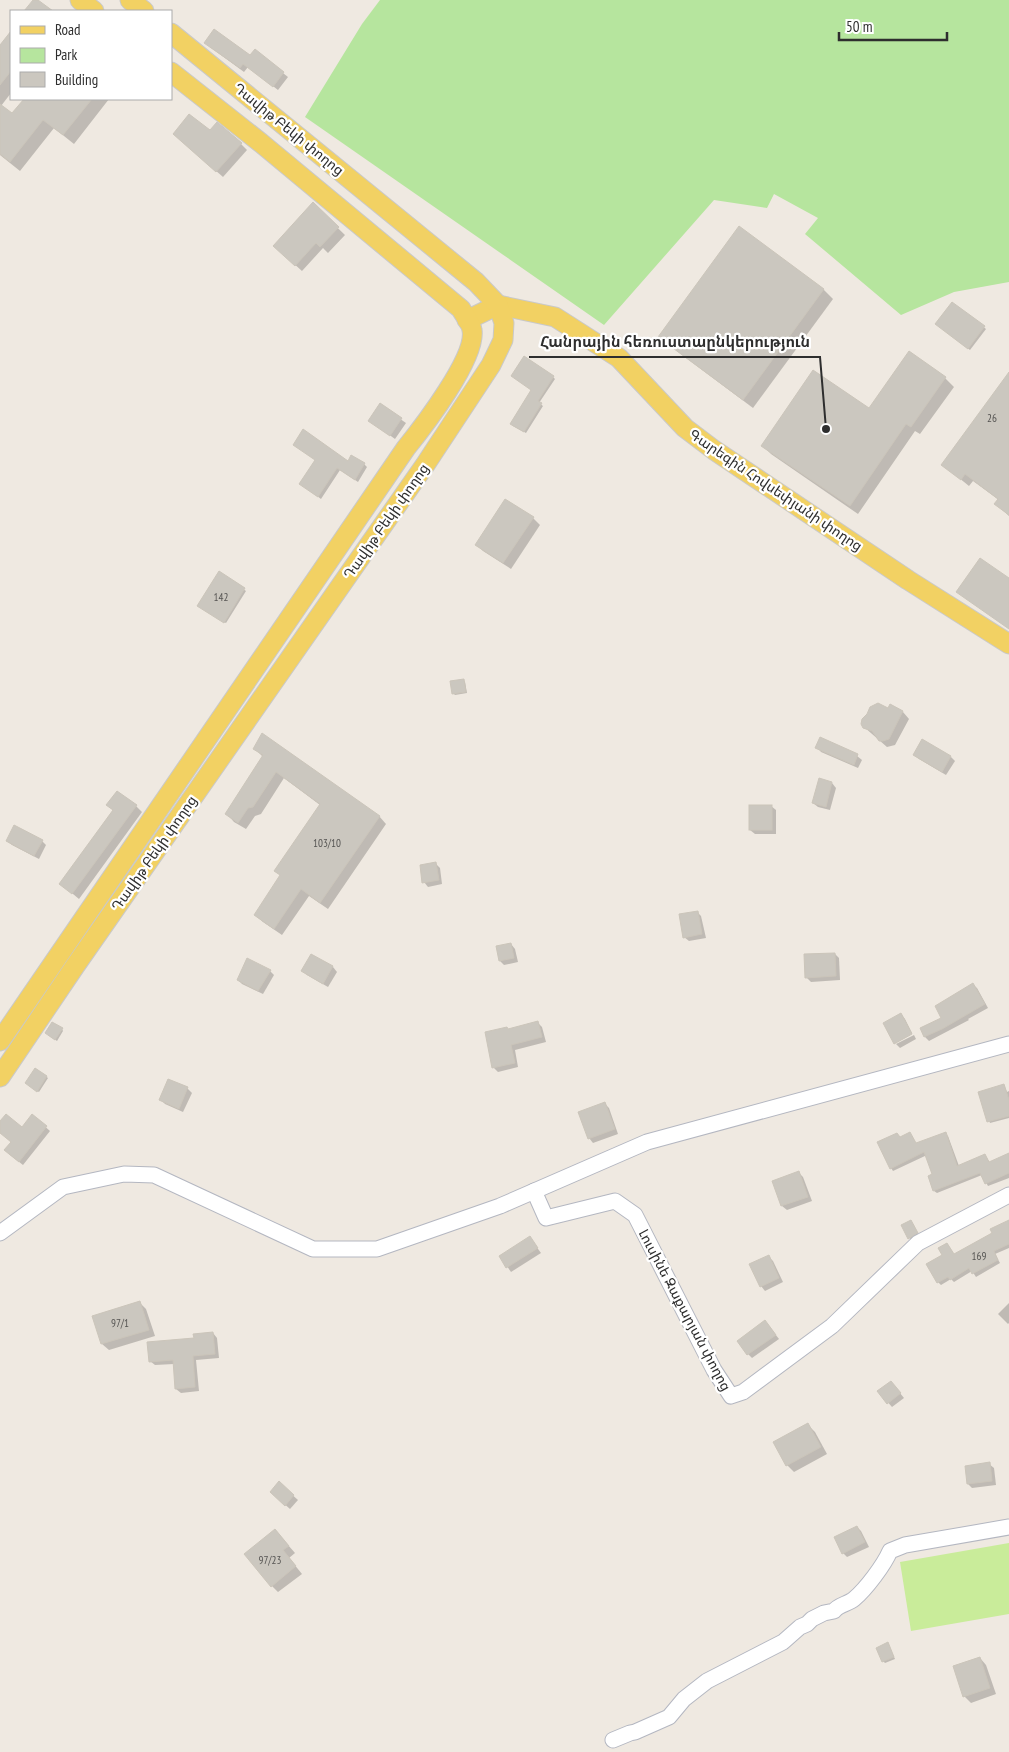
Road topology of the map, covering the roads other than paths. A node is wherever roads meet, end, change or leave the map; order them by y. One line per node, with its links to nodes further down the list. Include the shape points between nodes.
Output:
1 (80, 0): 3 (main road)
2 (130, 0): 4 (main road)
3 (93, 10)
4 (143, 10)
5 (172, 34): 7 (main road, Դավիթ Բեկի փողոց, via 476,282)
6 (172, 73): 8 (main road, Դավիթ Բեկի փողոց, via 461,309)
7 (498, 305): 8 (main road); 9 (main road, Գարեգին Հովսեփյանի փողոց, via 556,317 619,358 685,428 714,450); 11 (main road, Դավիթ Բեկի փողոց, via 504,323 503,340 491,365)
8 (467, 320): 10 (main road, Դավիթ Բեկի փողոց, via 472,330 471,344 435,411 406,448)
9 (1009, 644)
10 (173, 787): 11 (main road); 12 (main road, Դավիթ Բեկի փողոց)
11 (191, 800): 14 (main road, Դավիթ Բեկի փողոց)
12 (0, 1041)
13 (1009, 1044): 15 (street, via 647,1142)
14 (0, 1077)
15 (534, 1191): 16 (street, Լուսինե Զաքարյան փողոց, via 546,1218 615,1201 635,1215 714,1370 731,1396 743,1392 832,1326 918,1243); 17 (street, via 377,1249 312,1249 154,1175 124,1174 62,1187)
16 (1009, 1195)
17 (0, 1233)
18 (1009, 1527): 19 (street, via 890,1550 886,1561 854,1600 812,1619 783,1642 707,1681 684,1699 669,1717)
19 (613, 1740)

